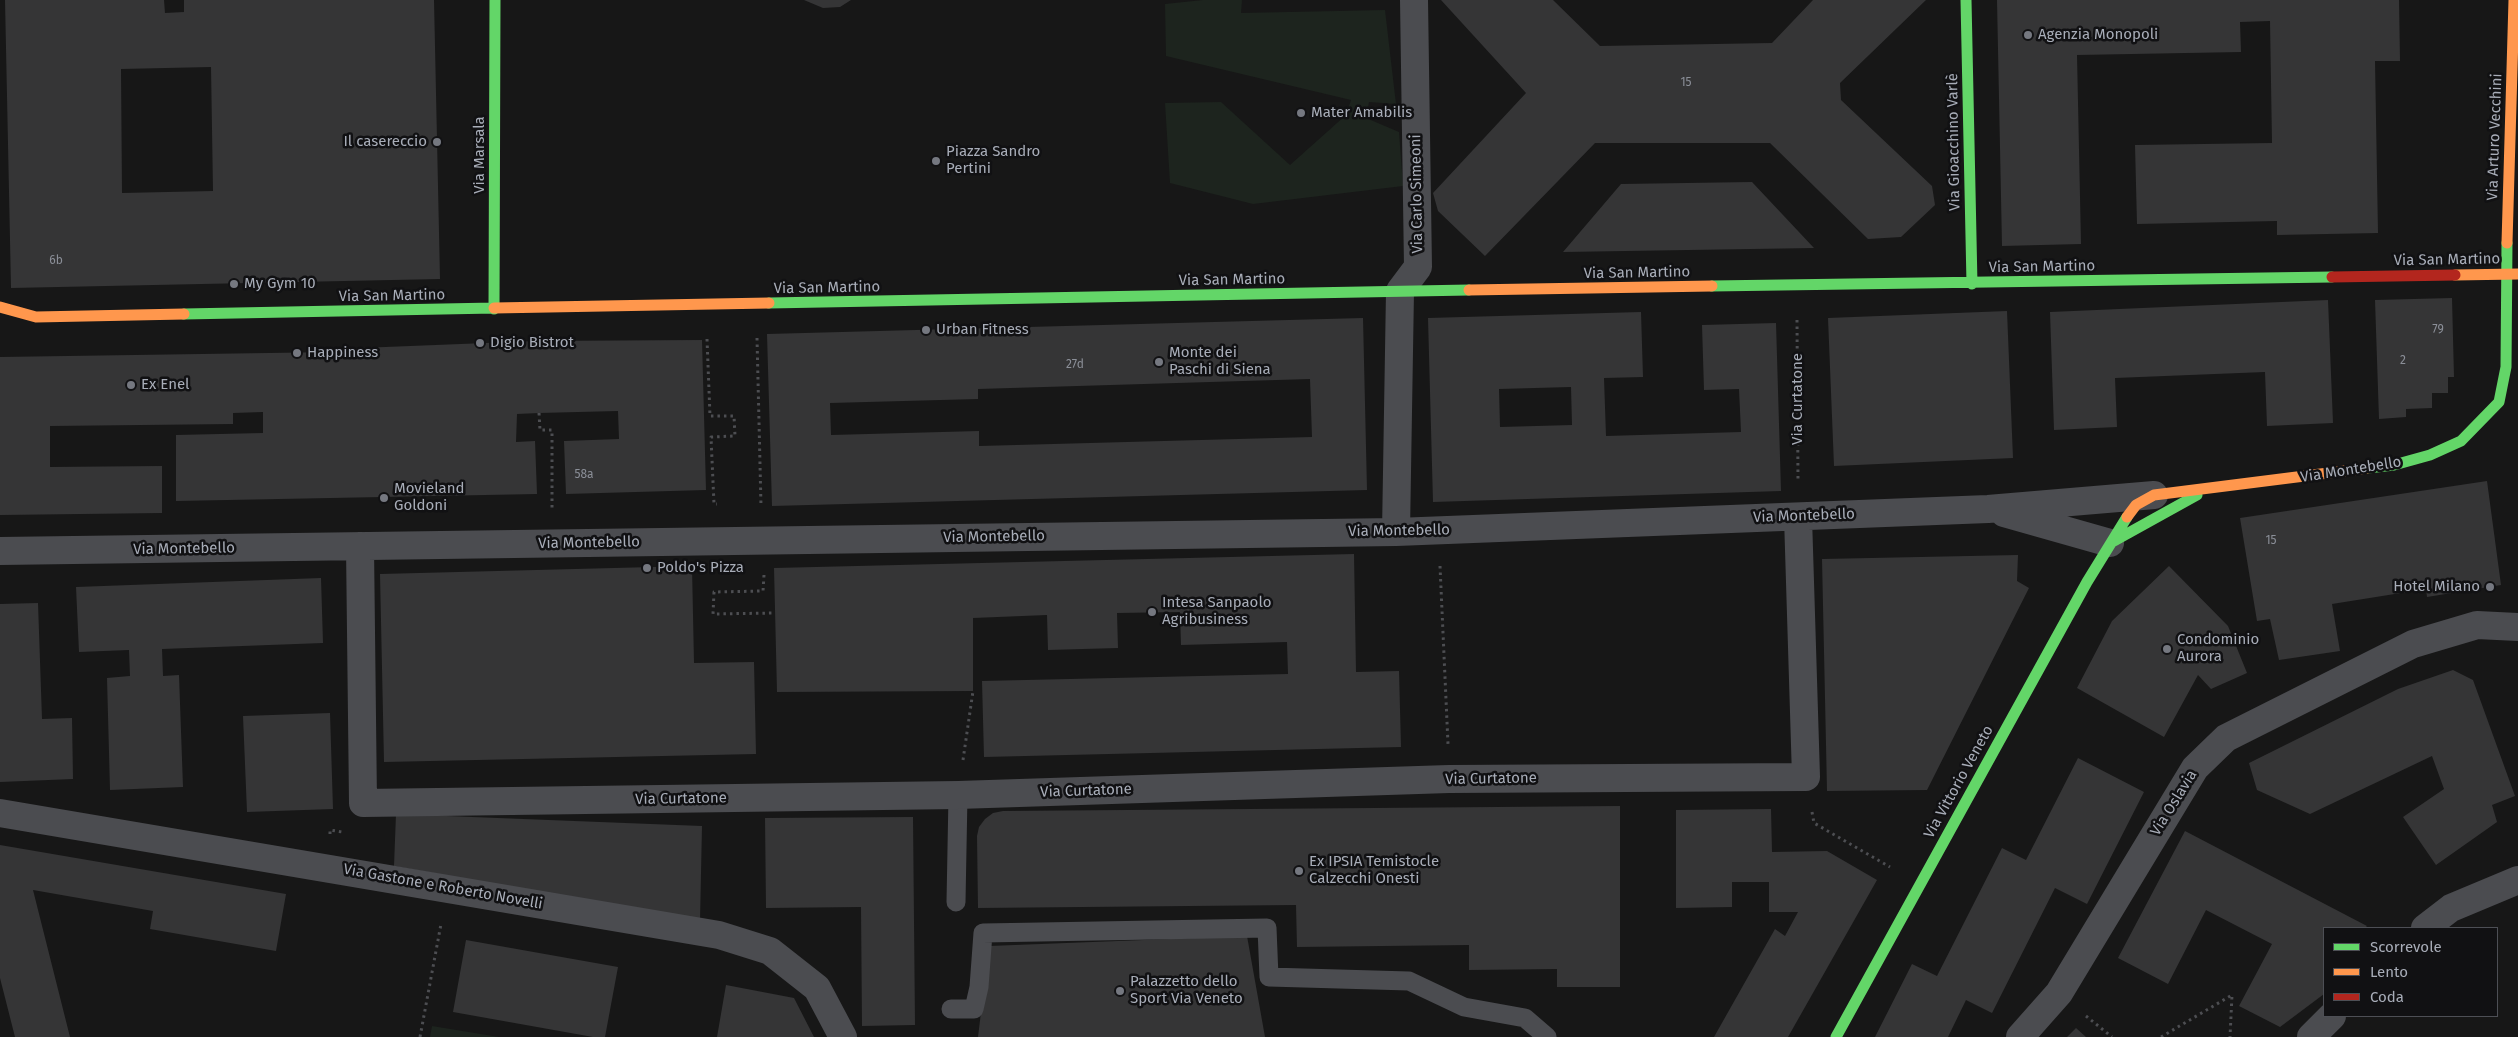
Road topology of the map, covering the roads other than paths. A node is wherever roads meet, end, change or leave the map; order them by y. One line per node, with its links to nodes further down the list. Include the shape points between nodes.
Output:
1 (495, 0): 9 (main road, Via Marsala)
2 (1414, 0): 7 (street, Via Carlo Simeoni, via 1418,267)
3 (1966, 0): 6 (main road, Via Gioacchino Varlè)
4 (2514, 0): 5 (main road, Via Arturo Vecchini)
5 (2512, 274): 6 (main road, Via San Martino); 12 (main road, Via Montebello, via 2506,367 2498,402 2460,441 2430,455 2394,465)
6 (1972, 284): 7 (main road, Via San Martino)
7 (1400, 291): 9 (main road, Via San Martino); 16 (street)
8 (0, 307): 10 (main road, Via San Martino)
9 (494, 309): 10 (main road, Via San Martino)
10 (36, 317): 11 (main road)
11 (0, 318)
12 (2205, 490): 13 (main road, Via Montebello); 17 (main road, Via Montebello)
13 (2154, 495): 14 (street, Via Montebello); 17 (main road, Via Montebello, via 2136,505)
14 (1988, 509): 15 (street, Via Montebello); 17 (street, Via Montebello)
15 (1798, 516): 16 (street, Via Montebello); 21 (street, Via Curtatone, via 1806,777 1449,779)
16 (1396, 532): 18 (street, Via Montebello)
17 (2110, 543): 30 (main road, Via Vittorio Veneto)
18 (360, 546): 19 (street, Via Montebello); 21 (street, Via Curtatone, via 363,803)
19 (0, 551)
20 (2518, 627): 31 (street, Via Oslavia, via 2477,625 2413,644 2226,738 2195,768 2059,993)
21 (958, 795): 24 (lane)
22 (0, 813): 28 (street, Via Gastone e Roberto Novelli, via 720,935 770,951 817,988)
23 (2518, 880): 25 (street, via 2451,908)
24 (956, 902)
25 (2426, 927)
26 (951, 1009): 29 (lane, via 974,1009 983,933 1267,928 1269,976 1409,981 1464,1007 1525,1018)
27 (2331, 1017): 32 (street)
28 (843, 1037)
29 (1547, 1037)
30 (1836, 1037)
31 (2020, 1037)
32 (2311, 1037)

